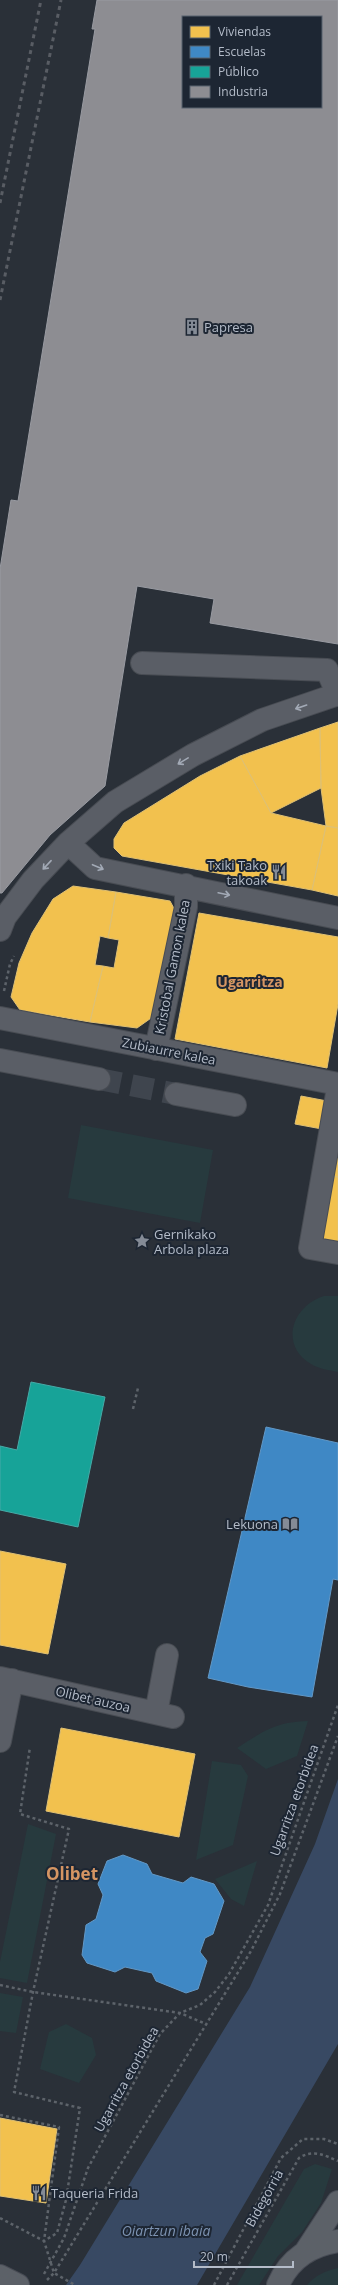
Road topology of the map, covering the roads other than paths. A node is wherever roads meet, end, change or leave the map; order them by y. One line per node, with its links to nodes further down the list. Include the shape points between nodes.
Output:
1 (142, 663): 2 (street, via 327,670)
2 (338, 695): 3 (street, one-way to 3, via 262,720 193,755 115,802)
3 (68, 843): 4 (street, Kristobal Gamon kalea, one-way to 4, via 95,868); 6 (street, one-way to 6, via 33,880 5,917)
4 (186, 885): 5 (street, Kristobal Gamon kalea, one-way to 5); 8 (street, Kristobal Gamon kalea, via 186,906)
5 (338, 918)
6 (0, 930)
7 (0, 1018): 8 (street, Zubiaurre kalea)
8 (156, 1048): 11 (street, Zubiaurre kalea)
9 (0, 1060): 10 (street)
10 (99, 1079)
11 (338, 1084)
12 (338, 1088): 15 (street, via 310,1248)
13 (176, 1094): 14 (street)
14 (235, 1105)
15 (338, 1253)
16 (167, 1655): 17 (street, Olibet auzoa, via 165,1715)
17 (6, 1679): 18 (street, Olibet auzoa)
18 (0, 1741)
19 (338, 2202): 21 (main road)
20 (338, 2241): 21 (main road)
21 (306, 2251): 24 (main road, via 292,2262)
22 (0, 2276): 23 (main road)
23 (18, 2285)
24 (278, 2285)

